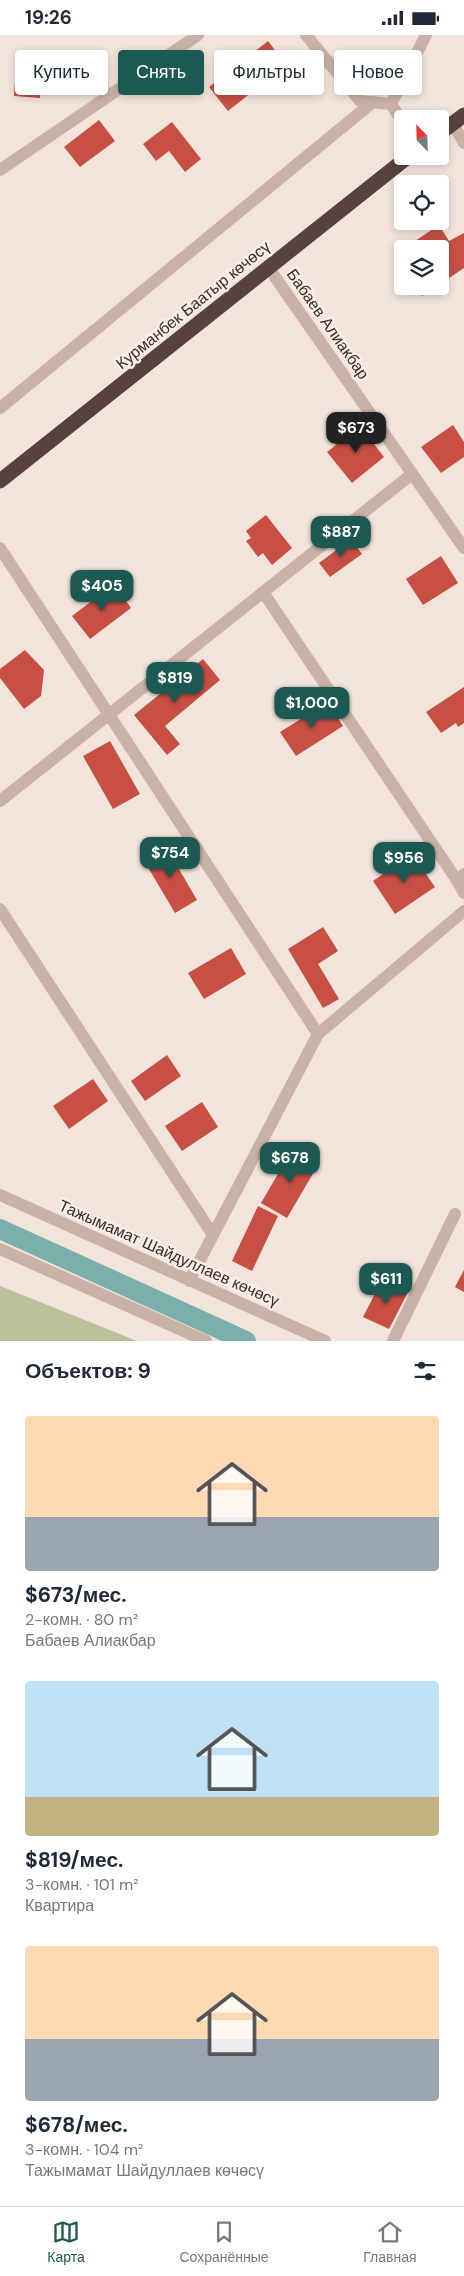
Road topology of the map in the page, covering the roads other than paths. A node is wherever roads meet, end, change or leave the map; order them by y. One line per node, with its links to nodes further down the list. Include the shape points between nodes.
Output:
1 (198, 35): 10 (street)
2 (306, 35): 4 (street, via 360,101)
3 (426, 35): 5 (street)
4 (373, 102): 5 (street); 12 (street)
5 (391, 104): 6 (street)
6 (395, 110)
7 (458, 120): 8 (street)
8 (464, 143)
9 (398, 165): 11 (highway, Курманбек Баатыр көчөсү)
10 (0, 170)
11 (268, 267): 13 (street, Бабаев Алиакбар); 14 (highway, Курманбек Баатыр көчөсү)
12 (0, 408)
13 (412, 474): 16 (street, Бабаев Алиакбар); 17 (street)
14 (0, 481)
15 (0, 548): 18 (street)
16 (464, 548)
17 (263, 592): 18 (street); 20 (street)
18 (108, 714): 19 (street); 23 (street)
19 (0, 801)
20 (462, 883)
21 (0, 909): 26 (street)
22 (464, 911): 23 (street)
23 (318, 1034): 26 (street)
24 (0, 1195): 28 (street, Тажымамат Шайдуллаев көчөсү)
25 (455, 1214): 31 (street)
26 (213, 1235): 28 (street)
27 (0, 1249): 29 (street)
28 (189, 1281): 30 (street, Тажымамат Шайдуллаев көчөсү)
29 (206, 1341)
30 (325, 1341)
31 (393, 1341)

